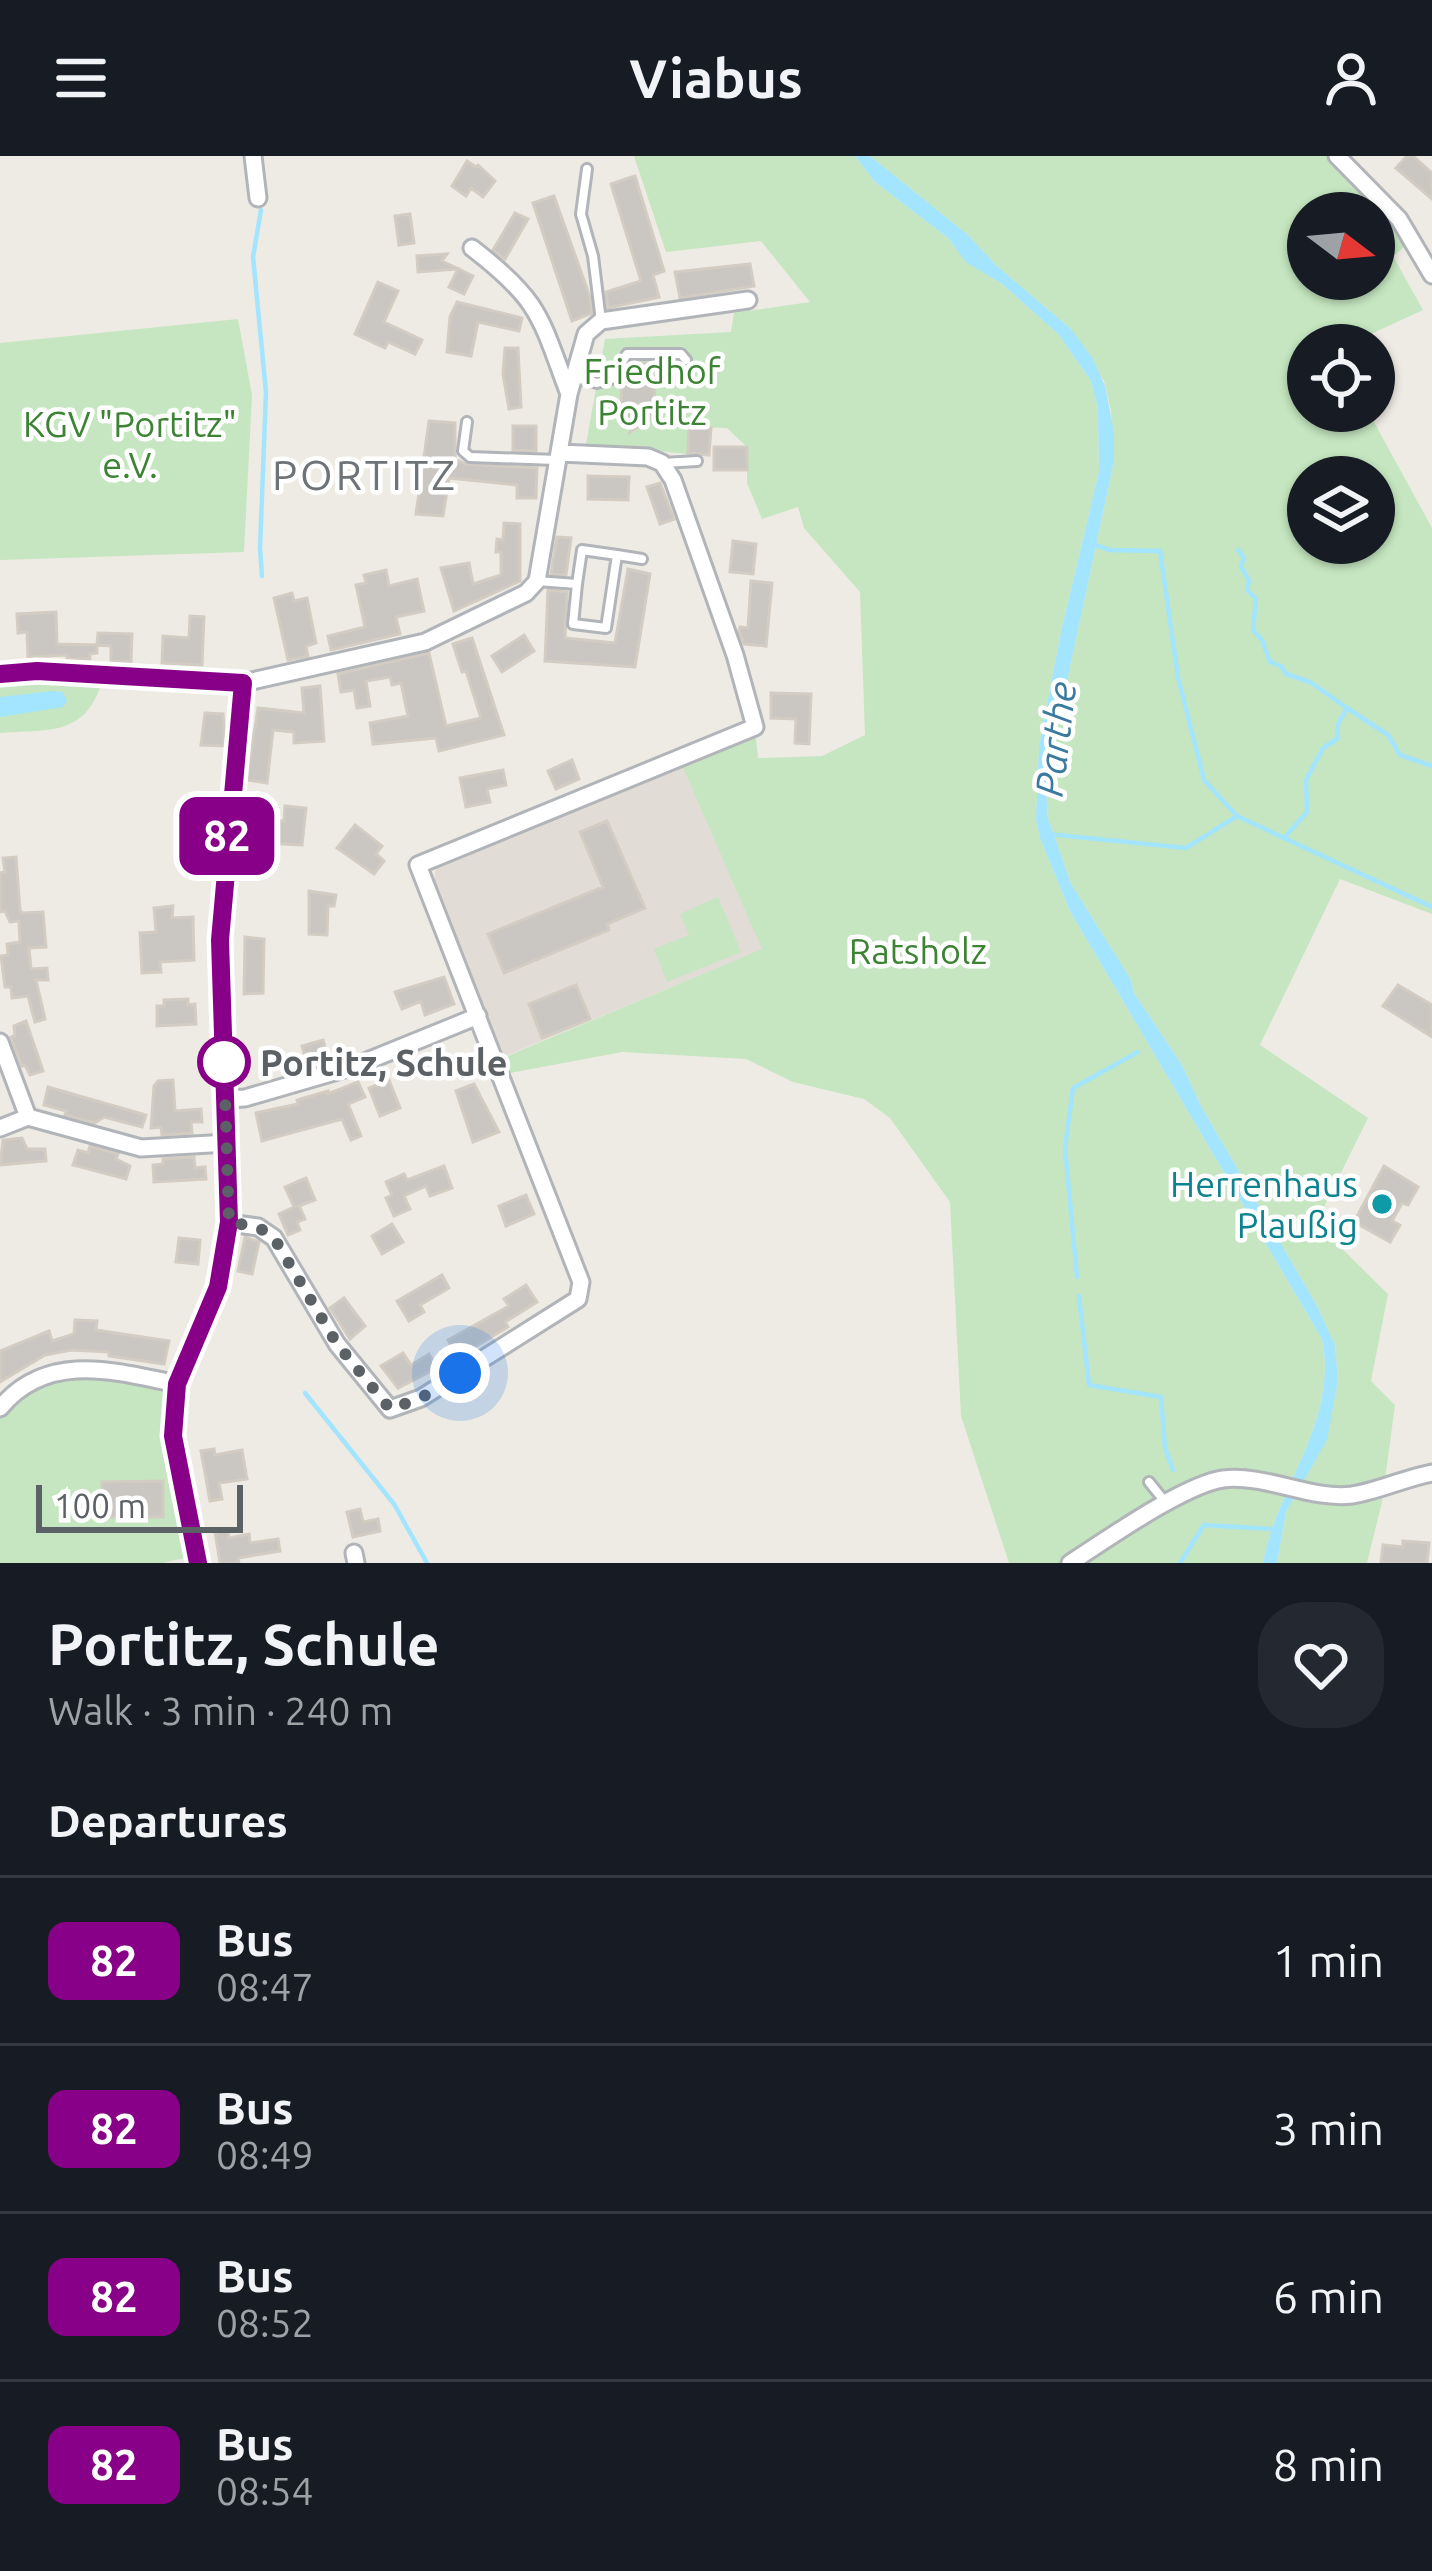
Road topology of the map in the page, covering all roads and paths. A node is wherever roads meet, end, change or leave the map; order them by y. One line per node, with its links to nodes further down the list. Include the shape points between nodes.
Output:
1 (253, 156): 4 (street)
2 (1337, 156): 6 (street, via 1399,219)
3 (587, 169): 8 (lane, via 581,214)
4 (258, 198)
5 (472, 248): 10 (street, via 527,295)
6 (1432, 275)
7 (748, 300): 8 (street)
8 (601, 321): 10 (street, via 586,334)
9 (686, 360): 10 (lane, via 627,354 612,379)
10 (573, 386): 12 (street)
11 (467, 422): 12 (lane, via 463,452 470,457)
12 (559, 457): 14 (street); 17 (street)
13 (697, 461): 14 (lane)
14 (662, 463): 21 (street, via 754,727 418,865)
15 (617, 555): 16 (lane); 18 (lane, via 582,550); 18 (lane, via 606,628 573,624)
16 (642, 559)
17 (537, 581): 18 (lane); 20 (street, via 424,642)
18 (577, 584)
19 (0, 674): 20 (street)
20 (243, 683): 23 (street, via 220,940)
21 (478, 1016): 23 (street, via 355,1066); 27 (street, via 581,1282 578,1299 421,1398 390,1409 337,1344 274,1238)
22 (0, 1042): 24 (street)
23 (226, 1100): 26 (street)
24 (28, 1117): 25 (street); 26 (street, via 141,1148)
25 (0, 1128)
26 (228, 1143): 27 (street)
27 (229, 1222): 28 (street, via 218,1287)
28 (177, 1384): 29 (street, via 88,1366 43,1375); 33 (street, via 173,1436)
29 (0, 1408)
30 (1432, 1473): 32 (street, via 1352,1495 1216,1480)
31 (1150, 1482): 32 (lane)
32 (1167, 1504): 34 (street)
33 (198, 1563)
34 (1070, 1563)

